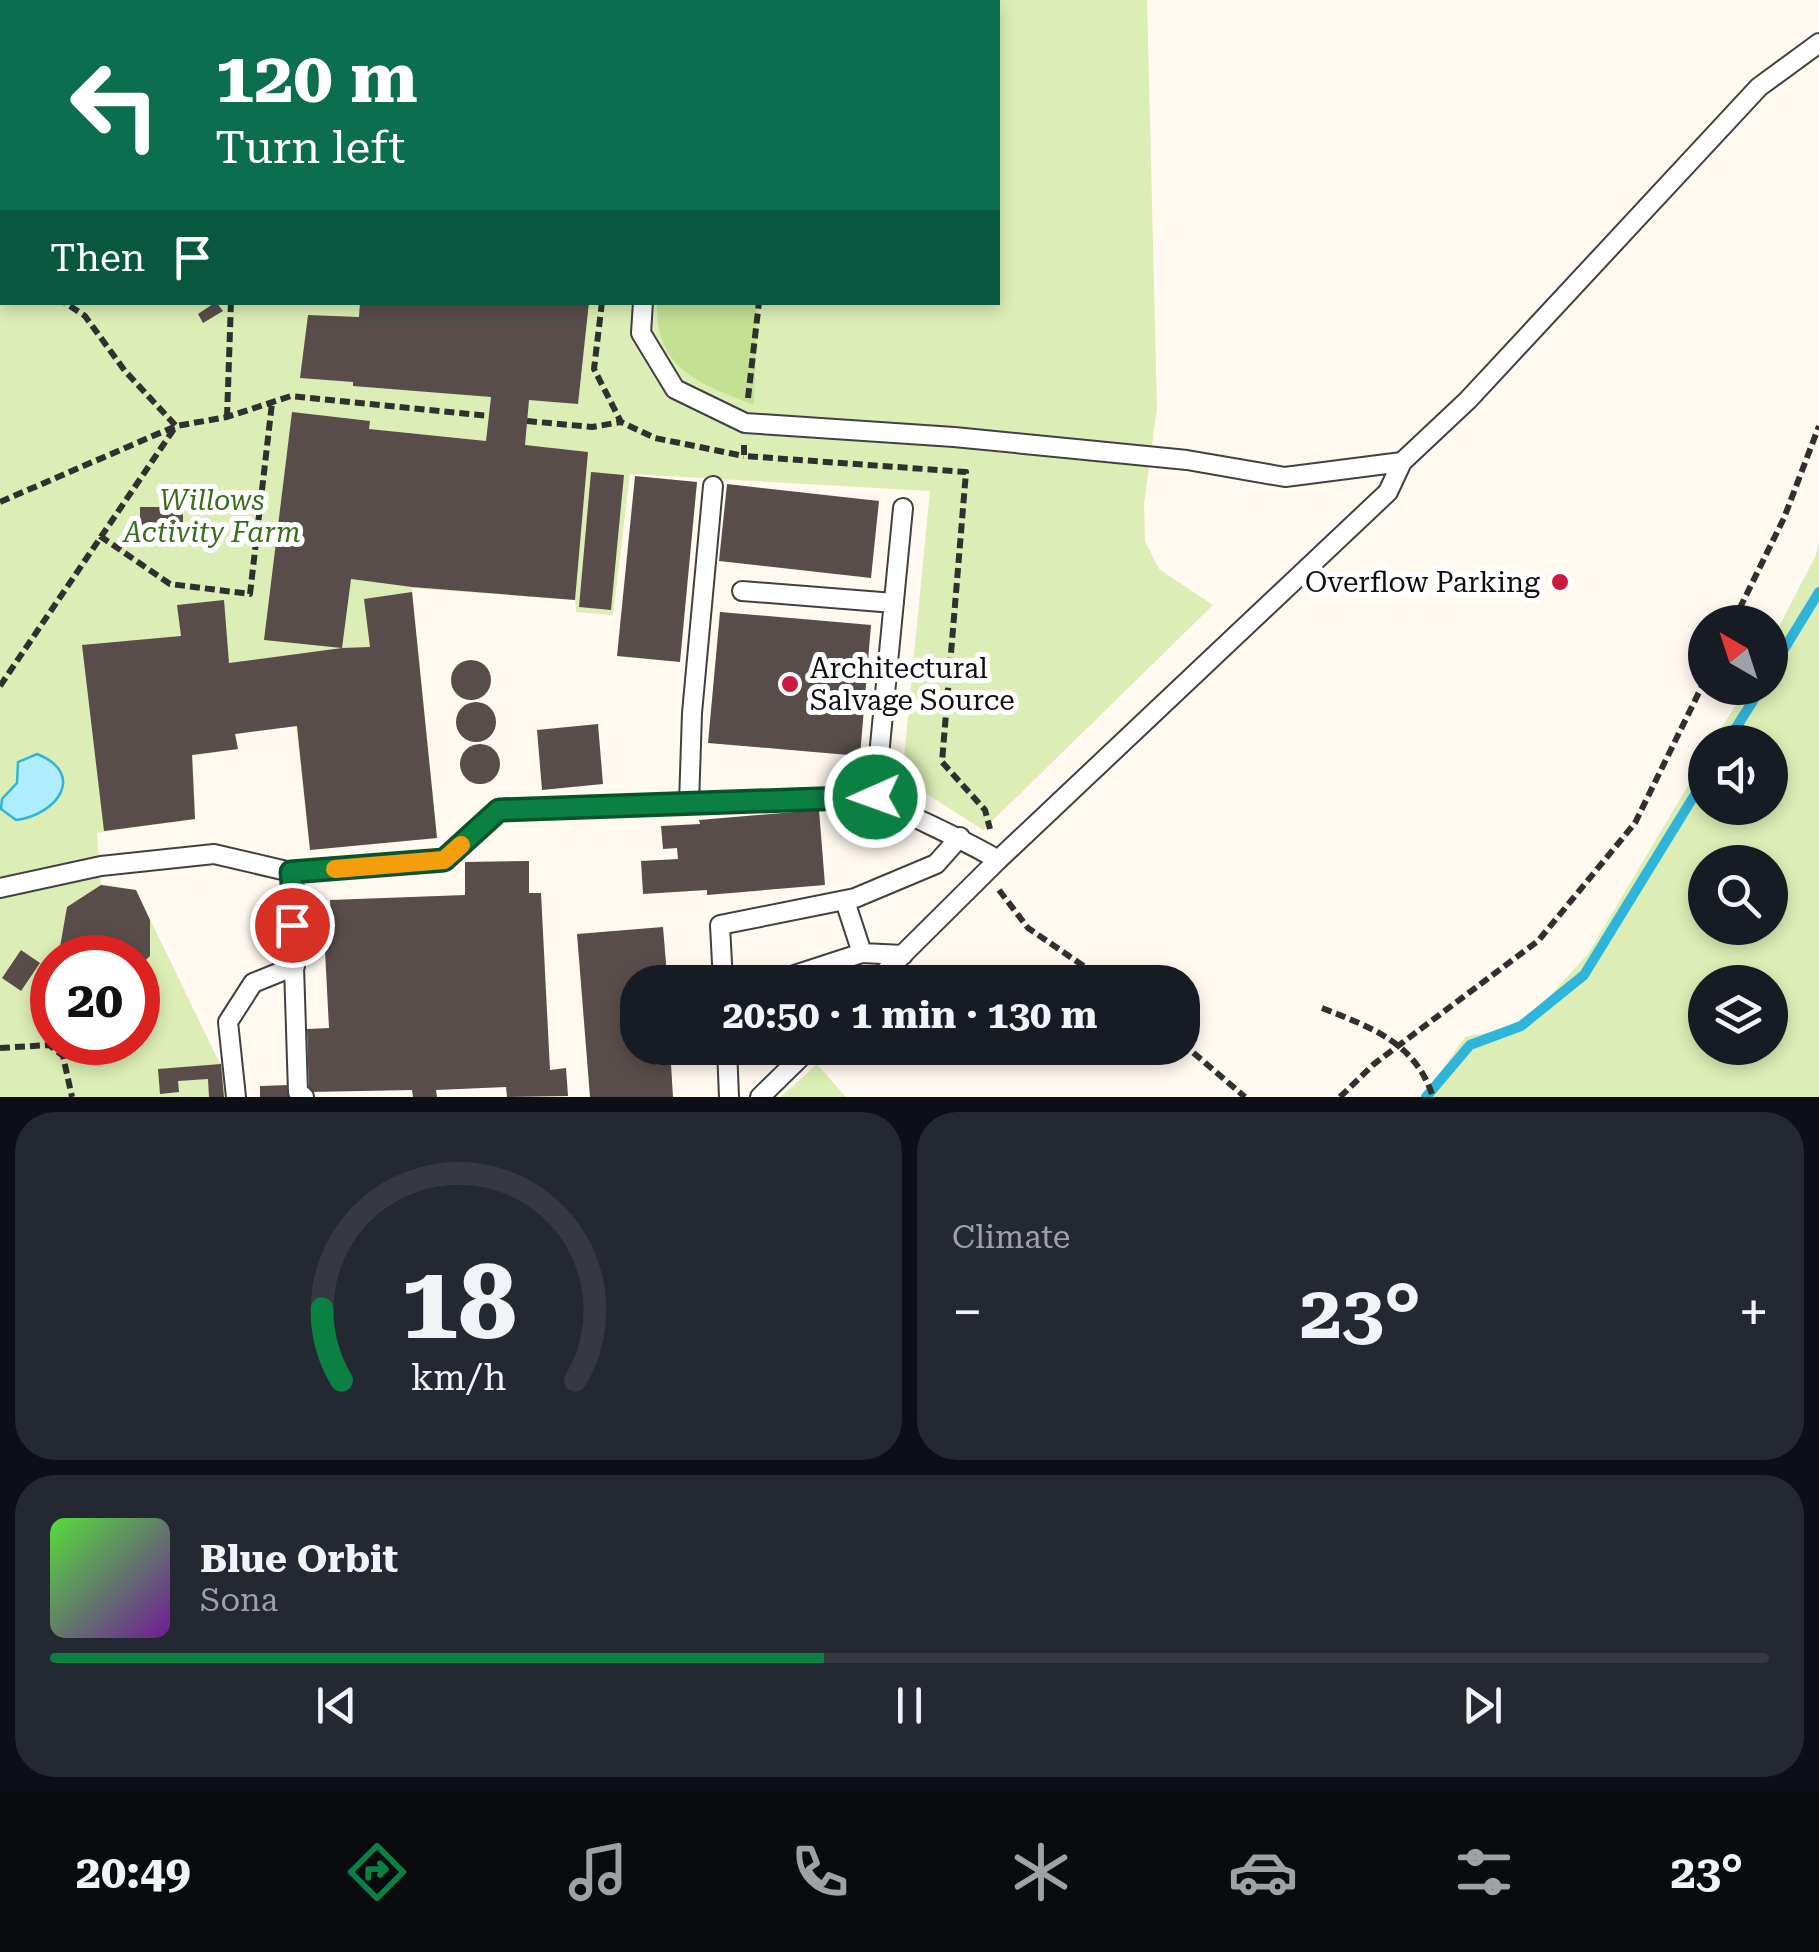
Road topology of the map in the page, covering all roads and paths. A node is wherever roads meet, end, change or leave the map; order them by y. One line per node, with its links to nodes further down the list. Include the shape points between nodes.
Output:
1 (1819, 43): 14 (lane, via 1760,87)
2 (68, 305): 11 (path)
3 (230, 305): 8 (path)
4 (602, 305): 10 (path, via 594,369)
5 (643, 305): 14 (lane, via 641,333 675,389 745,423 1187,460 1285,477)
6 (272, 402): 7 (path, via 291,396); 8 (path); 18 (path, via 250,594 170,584)
7 (488, 416)
8 (228, 417): 11 (path)
9 (527, 420): 10 (path, via 592,428)
10 (621, 422): 13 (path, via 655,438)
11 (176, 426): 16 (path); 18 (path)
12 (1819, 426): 21 (path)
13 (744, 456)
14 (1402, 462): 27 (lane, via 1388,492)
15 (713, 486): 25 (lane)
16 (0, 502)
17 (903, 508): 20 (lane)
18 (100, 536): 22 (path)
19 (742, 591): 20 (lane)
20 (894, 603): 24 (lane)
21 (1741, 605)
22 (0, 686)
23 (1693, 705): 38 (path, via 1636,823 1538,941)
24 (875, 797): 25 (lane); 26 (lane)
25 (689, 804): 28 (lane, via 499,810 444,860)
26 (960, 837): 27 (lane); 30 (lane, via 936,864)
27 (998, 860): 32 (lane)
28 (291, 872): 29 (lane, via 214,854 101,866); 36 (lane)
29 (0, 888)
30 (845, 901): 31 (lane); 33 (lane, via 720,925)
31 (862, 953): 32 (lane); 34 (lane)
32 (903, 955): 35 (lane)
33 (722, 965)
34 (825, 965)
35 (893, 965)
36 (295, 966): 44 (lane, via 254,983 228,1022); 45 (lane, via 298,1092)
37 (1322, 1008): 38 (path)
38 (1398, 1046): 49 (path); 50 (path, via 1424,1071)
39 (0, 1048): 43 (path, via 48,1045 63,1056)
40 (1200, 1058): 48 (path)
41 (727, 1065): 46 (lane)
42 (793, 1065): 47 (lane)
43 (72, 1097)
44 (236, 1097)
45 (304, 1097)
46 (729, 1097)
47 (760, 1097)
48 (1245, 1097)
49 (1340, 1097)
50 (1432, 1097)

